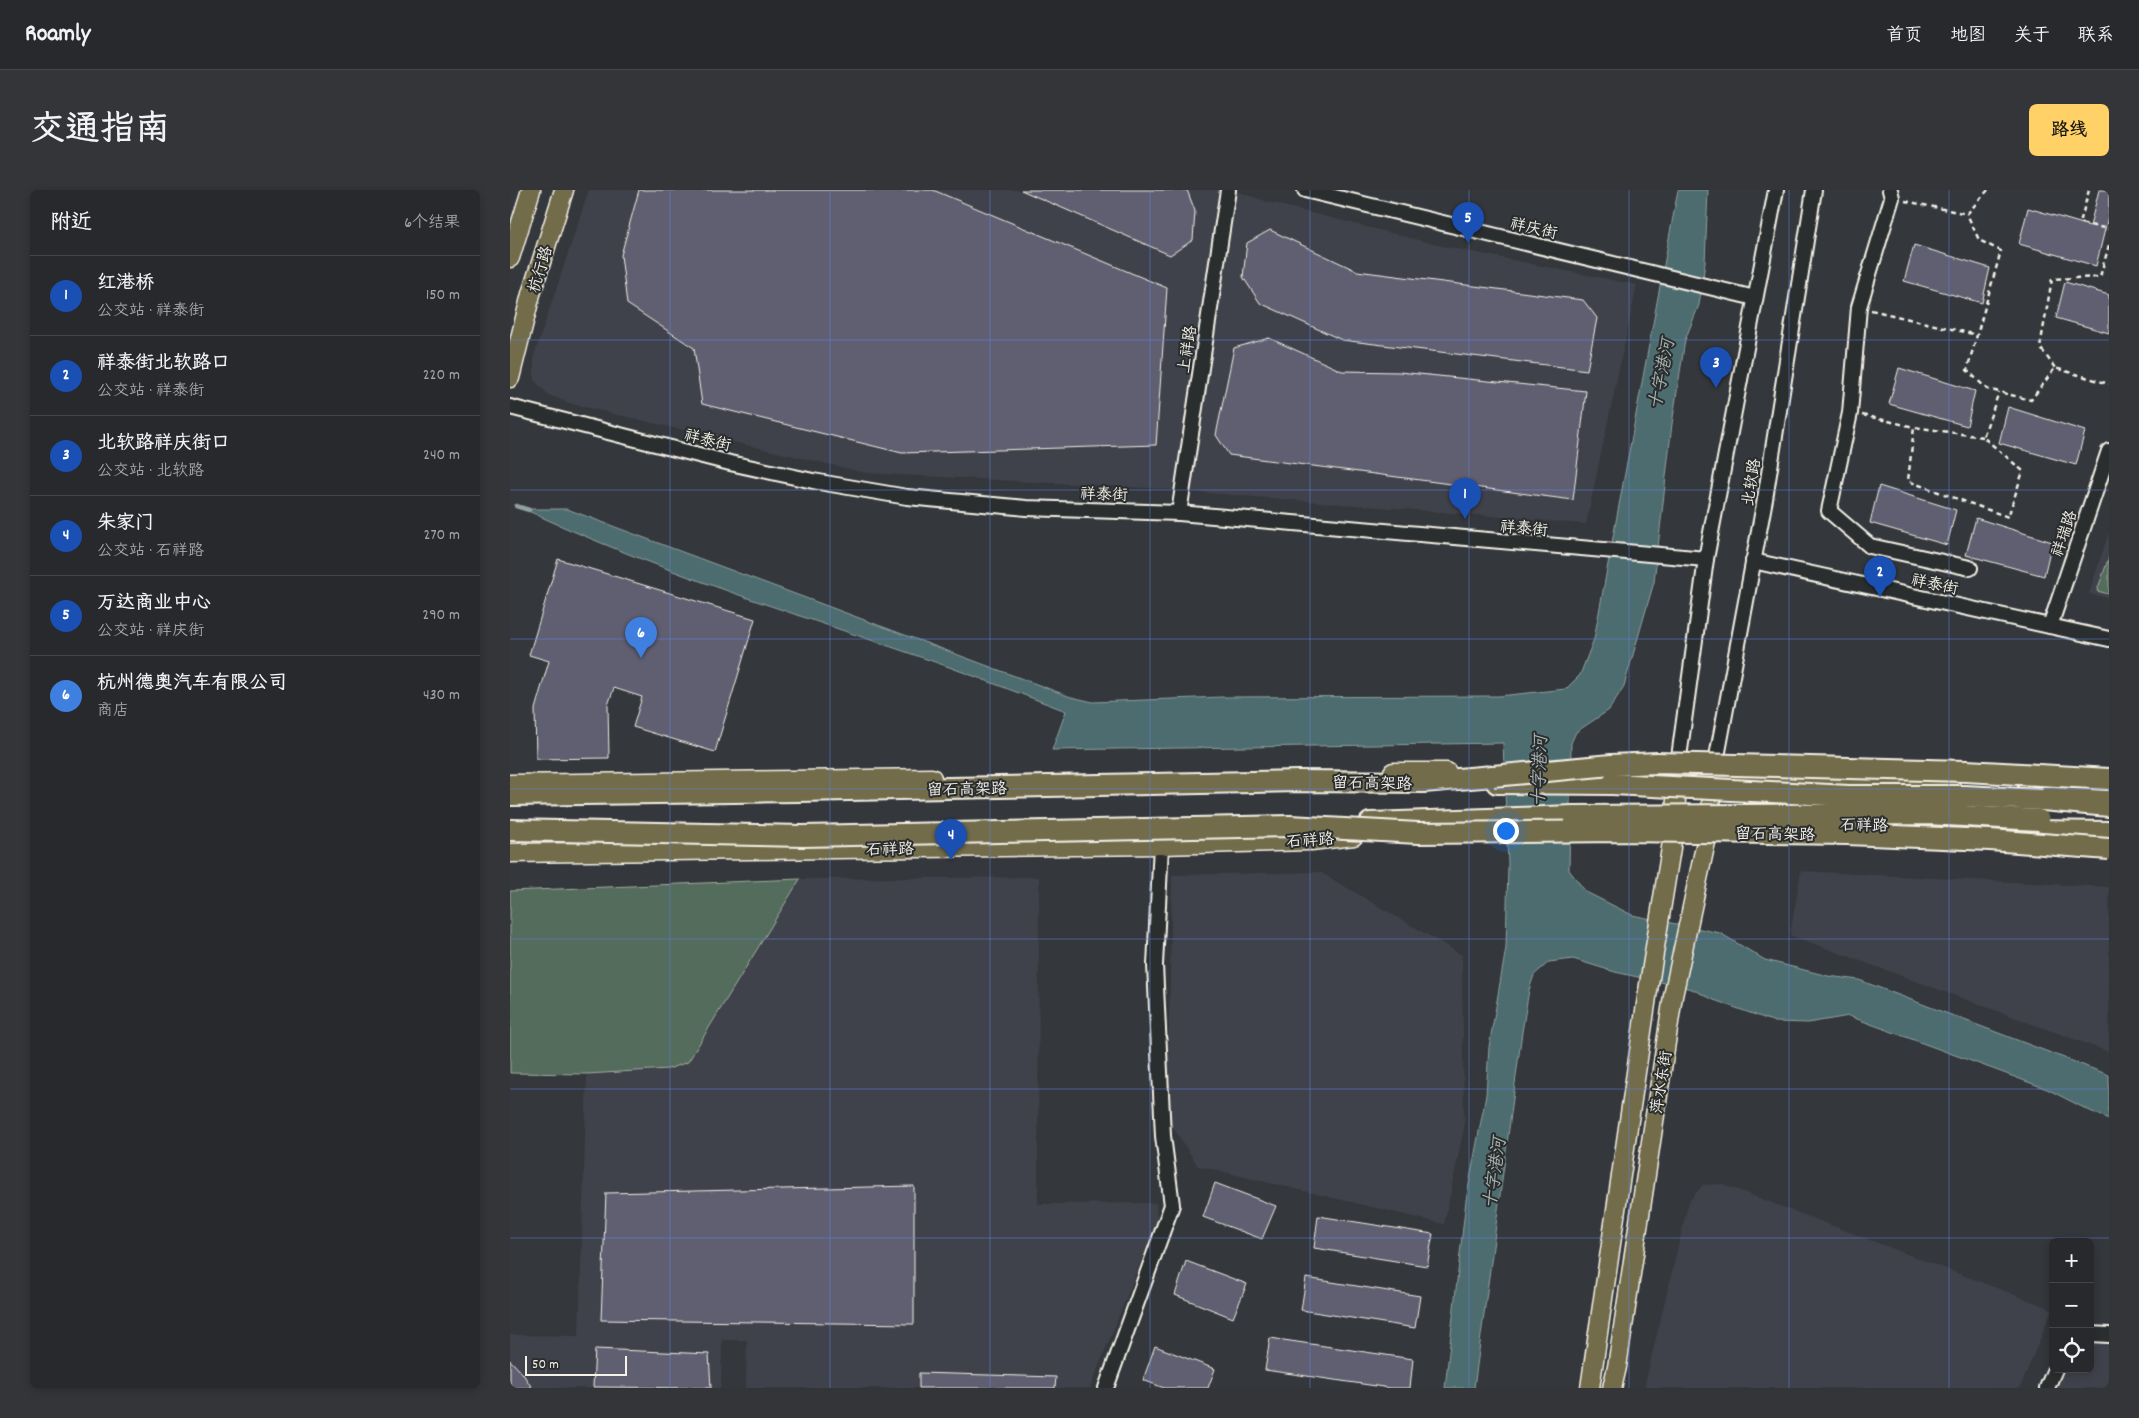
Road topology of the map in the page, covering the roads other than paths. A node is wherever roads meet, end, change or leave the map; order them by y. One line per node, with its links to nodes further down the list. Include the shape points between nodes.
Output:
1 (531, 190): 8 (main road, 杭行路)
2 (564, 190): 10 (main road, 杭行路, via 531,294)
3 (1228, 190): 13 (street, 上祥路)
4 (1305, 190): 9 (street, 祥庆街)
5 (1776, 190): 9 (street, 北软路)
6 (1814, 190): 15 (street, 北软路)
7 (1891, 194): 16 (street, via 1859,307 1850,413 1830,511 1870,546)
8 (510, 258)
9 (1755, 298): 14 (street, 北软路)
10 (510, 378)
11 (510, 407): 13 (street, 祥泰街, via 730,463 879,492 1026,508)
12 (2109, 451): 17 (street, 祥瑞路)
13 (1179, 513): 14 (street, 祥泰街)
14 (1706, 559): 19 (street, 北软路)
15 (1754, 562): 17 (street, 祥泰街); 20 (street, 北软路)
16 (1970, 568)
17 (2050, 626): 18 (street, 祥泰街)
18 (2109, 639)
19 (1677, 775): 20 (main road); 23 (main road, bridge, via 1583,770); 27 (main road, 萍水东街)
20 (1713, 778): 24 (main road); 28 (main road, 萍水东街)
21 (2109, 779): 22 (highway, 留石高架路, bridge, via 1966,771 1657,764 1610,765)
22 (1423, 782): 25 (highway, 留石高架路, via 1299,781); 26 (highway, 留石高架路, bridge, via 1612,784 1849,796 1965,796)
23 (510, 784)
24 (2104, 793)
25 (510, 795)
26 (2109, 806)
27 (1674, 823): 28 (main road, 石祥路); 35 (main road, 石祥路, via 1420,828 1311,841); 42 (main road, 萍水东街)
28 (1710, 823): 31 (main road, 石祥路); 43 (main road, 萍水东街, via 1673,996)
29 (2109, 824): 31 (highway, 留石高架路)
30 (1290, 826): 31 (highway, 留石高架路, bridge, via 1572,816 1818,814 1927,814); 32 (highway, 留石高架路, bridge, via 803,836); 36 (highway, 留石高架路, bridge, via 1418,833 1633,831 1847,834)
31 (2037, 826): 33 (highway); 34 (main road, 石祥路)
32 (510, 830)
33 (2109, 832)
34 (2109, 838)
35 (1161, 845): 37 (main road, 石祥路); 41 (street, via 1155,965 1163,1136 1172,1205)
36 (2109, 849)
37 (510, 853)
38 (2094, 1334): 39 (street)
39 (2109, 1335)
40 (2053, 1373): 44 (street)
41 (1106, 1388)
42 (1590, 1388)
43 (1612, 1388)
44 (2047, 1388)

